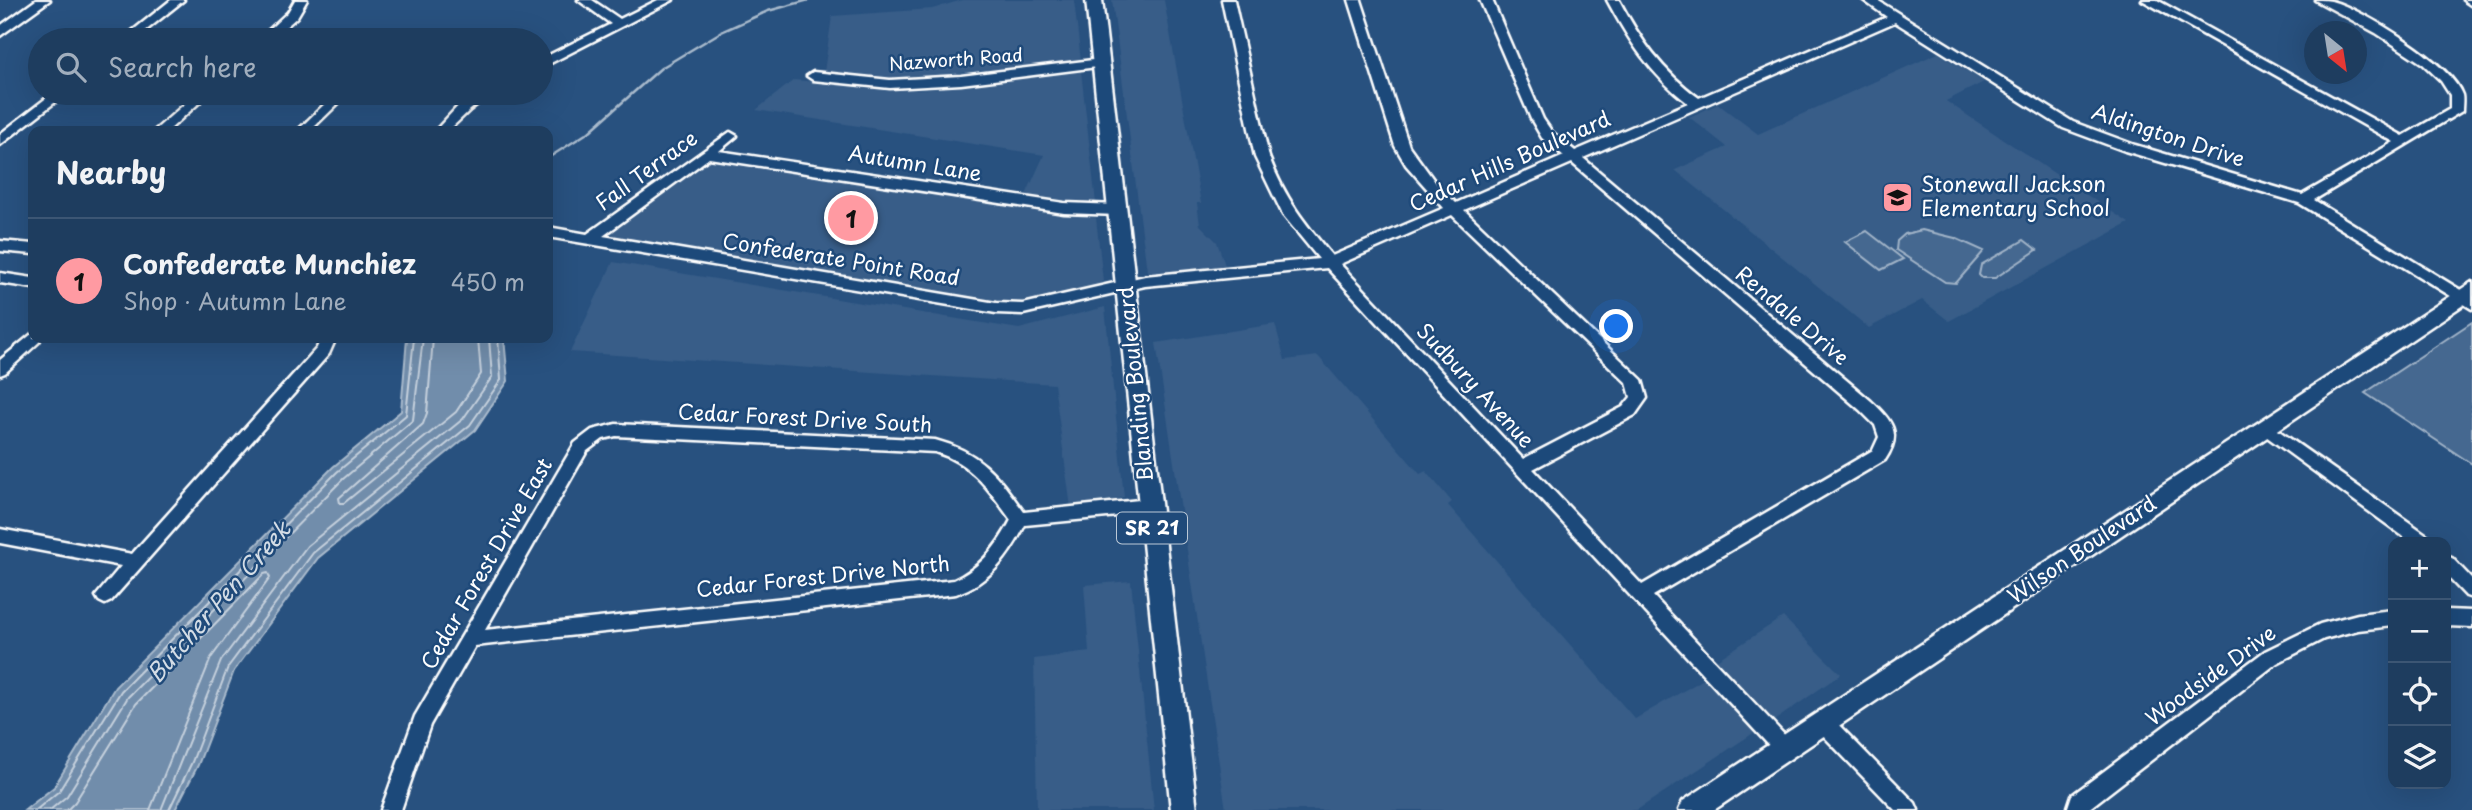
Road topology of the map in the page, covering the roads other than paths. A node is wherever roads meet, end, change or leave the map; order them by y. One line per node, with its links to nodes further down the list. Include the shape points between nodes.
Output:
1 (44, 0): 18 (street)
2 (178, 0): 16 (street)
3 (301, 0): 17 (street)
4 (584, 0): 15 (street)
5 (667, 0): 15 (street)
6 (1094, 0): 20 (main road, Blanding Boulevard / SR 21)
7 (1228, 0): 42 (street, Sudbury Avenue, via 1270,178 1288,212)
8 (1355, 0): 36 (street, via 1402,146 1421,176)
9 (1486, 0): 34 (street, Rendale Drive, via 1541,127)
10 (1613, 0): 22 (street, via 1641,53)
11 (1869, 0): 14 (street, Aldington Drive)
12 (2148, 0): 32 (street)
13 (2321, 0): 32 (street, via 2427,55 2458,83 2461,104 2455,111)
14 (1896, 17): 22 (street, Cedar Hills Boulevard); 35 (street, Aldington Drive, via 2068,125)
15 (620, 24): 19 (street)
16 (142, 28)
17 (277, 28)
18 (0, 32)
19 (553, 58)
20 (1101, 63): 21 (street, Nazworth Road, via 890,84); 37 (main road, Blanding Boulevard / SR 21)
21 (813, 76)
22 (1697, 103): 34 (street, Cedar Hills Boulevard)
23 (46, 105): 31 (street)
24 (190, 105): 27 (street)
25 (330, 105): 28 (street)
26 (468, 105): 29 (street)
27 (166, 126)
28 (308, 126)
29 (447, 126)
30 (730, 136): 33 (street, Fall Terrace)
31 (0, 141)
32 (2404, 142): 35 (street)
33 (706, 153): 37 (street, Autumn Lane, via 1064,208); 39 (street, Fall Terrace)
34 (1572, 158): 36 (street, Cedar Hills Boulevard); 60 (street, Rendale Drive, via 1849,392 1880,420 1889,439 1879,455)
35 (2304, 200): 46 (street, Aldington Drive)
36 (1454, 209): 42 (street, Cedar Hills Boulevard); 52 (street, via 1634,380 1638,390 1639,398 1629,411)
37 (1118, 210): 45 (main road, Blanding Boulevard / SR 21)
38 (553, 233): 39 (street, Confederate Point Road)
39 (590, 239): 45 (street, Confederate Point Road, via 996,308 1023,309)
40 (0, 246): 41 (street)
41 (28, 246)
42 (1330, 263): 45 (street, Cedar Hills Boulevard); 52 (street, Sudbury Avenue)
43 (0, 278): 44 (street)
44 (28, 282)
45 (1125, 284): 53 (main road, Blanding Boulevard / SR 21)
46 (2468, 297): 50 (main road, Wilson Boulevard)
47 (29, 343): 49 (street)
48 (326, 343): 57 (street)
49 (0, 369)
50 (2266, 427): 56 (street); 66 (main road, Wilson Boulevard)
51 (598, 434): 54 (street, Cedar Forest Drive South, via 615,430 943,447 979,465); 65 (street, Cedar Forest Drive East, via 581,447)
52 (1522, 467): 60 (street, Sudbury Avenue)
53 (1149, 506): 54 (street); 69 (main road, Blanding Boulevard / SR 21)
54 (1020, 519): 65 (street, Cedar Forest Drive North, via 989,567 956,587)
55 (0, 536): 57 (street)
56 (2417, 537)
57 (136, 562): 61 (street)
58 (2451, 568): 59 (street)
59 (2472, 591)
60 (1640, 595): 67 (street, Sudbury Avenue)
61 (106, 596)
62 (2451, 618): 64 (street)
63 (2388, 619): 72 (street, Woodside Drive, via 2320,632 2271,657 2079,802)
64 (2472, 619)
65 (470, 639): 68 (street, Cedar Forest Drive East, via 422,722)
66 (1823, 722): 67 (main road, Wilson Boulevard); 71 (street)
67 (1784, 748): 70 (main road, Wilson Boulevard)
68 (391, 810)
69 (1184, 810)
70 (1692, 810)
71 (1908, 810)
72 (2077, 810)

